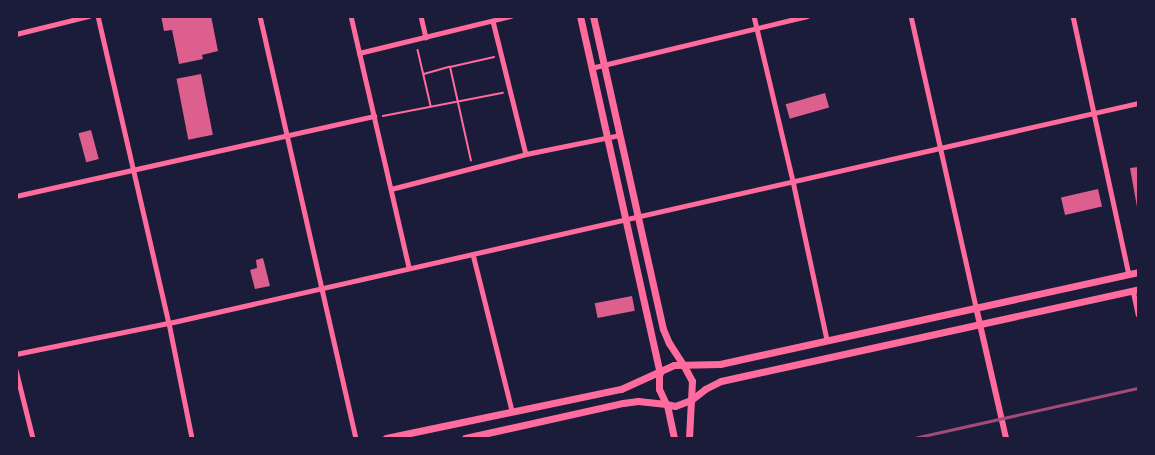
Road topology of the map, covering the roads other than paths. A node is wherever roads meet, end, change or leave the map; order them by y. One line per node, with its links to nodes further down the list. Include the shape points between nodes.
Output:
1 (89, 16): 15 (street)
2 (98, 16): 28 (street)
3 (260, 16): 24 (street)
4 (351, 16): 17 (street)
5 (421, 16): 16 (street)
6 (511, 16): 13 (street)
7 (580, 16): 19 (main road)
8 (593, 16): 18 (main road)
9 (754, 16): 14 (street)
10 (807, 16): 14 (street)
11 (911, 16): 26 (street)
12 (1073, 16): 21 (street)
13 (493, 21): 16 (street); 27 (street)
14 (756, 28): 18 (street); 29 (street)
15 (16, 34)
16 (426, 37): 17 (street)
17 (359, 53): 22 (street)
18 (603, 63): 19 (street); 23 (main road)
19 (591, 68): 25 (main road)
20 (1138, 103): 21 (street)
21 (1094, 112): 26 (street); 37 (street)
22 (374, 116): 24 (street); 30 (street)
23 (620, 135): 25 (street); 32 (main road)
24 (286, 137): 28 (street); 38 (street)
25 (606, 138): 27 (street); 33 (main road)
26 (942, 148): 29 (street); 40 (street)
27 (526, 154): 30 (street)
28 (133, 169): 31 (street); 42 (street)
29 (793, 181): 32 (street); 44 (street)
30 (391, 189): 35 (street)
31 (16, 196)
32 (638, 216): 33 (street); 46 (main road, via 663,329)
33 (624, 219): 34 (street); 48 (main road)
34 (473, 254): 35 (street); 51 (street)
35 (409, 267): 38 (street)
36 (1138, 272): 37 (main road)
37 (1129, 274): 40 (main road)
38 (323, 287): 42 (street); 54 (street)
39 (1136, 289): 41 (street); 43 (main road)
40 (976, 307): 43 (street); 44 (main road)
41 (1138, 314)
42 (169, 322): 45 (street); 53 (street)
43 (980, 324): 49 (main road, via 721,381); 59 (street)
44 (827, 339): 46 (main road, via 720,364)
45 (16, 354)
46 (684, 366): 48 (main road, via 667,367); 49 (main road, via 692,381)
47 (16, 370): 52 (street)
48 (659, 373): 50 (main road, via 659,389); 51 (main road, via 621,389)
49 (691, 400): 50 (main road, via 675,406); 58 (main road)
50 (667, 404): 56 (main road, via 623,403); 57 (main road)
51 (512, 411): 55 (main road)
52 (33, 438)
53 (192, 438)
54 (356, 438)
55 (386, 438)
56 (465, 438)
57 (674, 438)
58 (689, 438)
59 (1006, 438)

